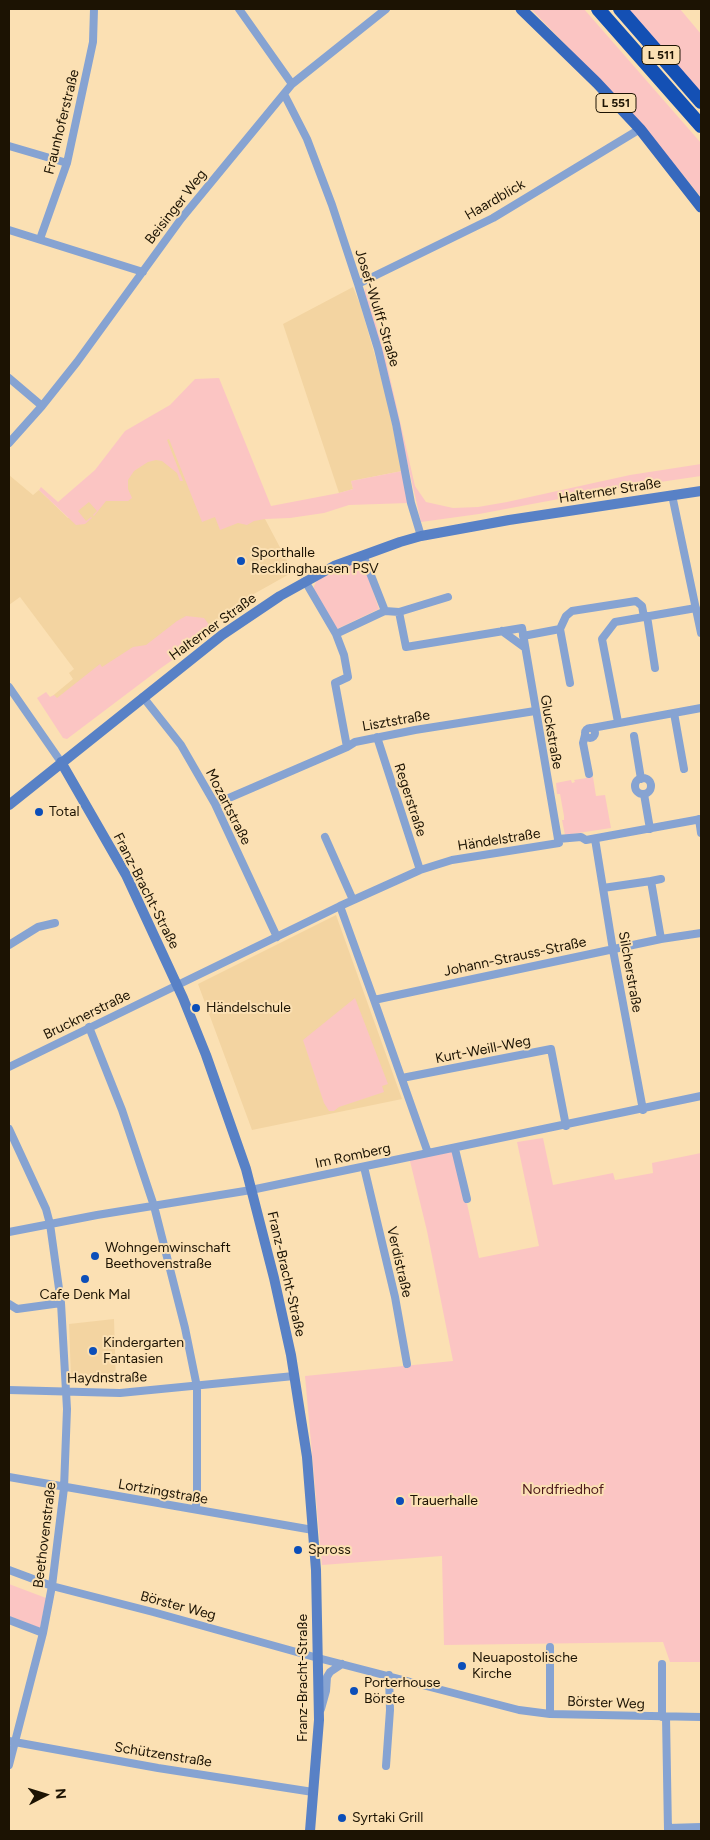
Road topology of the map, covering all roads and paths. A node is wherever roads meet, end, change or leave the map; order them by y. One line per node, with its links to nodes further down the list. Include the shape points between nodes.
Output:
1 (94, 9): 13 (street, Fraunhoferstraße, via 93,42)
2 (239, 9): 7 (street)
3 (386, 9): 7 (street, Beisinger Weg)
4 (521, 9): 11 (main road, L 551)
5 (598, 9): 10 (highway, L 511)
6 (620, 9): 9 (highway, L 511)
7 (292, 84): 8 (street, Beisinger Weg)
8 (284, 94): 17 (street, Beisinger Weg, via 181,219); 18 (street, Josef-Wulff-Straße, via 307,138)
9 (701, 102)
10 (701, 126)
11 (640, 129): 14 (main road, L 551); 18 (street, Haardblick, via 493,218)
12 (9, 146): 13 (street)
13 (67, 163): 16 (street, Fraunhoferstraße)
14 (701, 206)
15 (9, 230): 16 (street)
16 (40, 239): 17 (street)
17 (143, 272): 20 (street, Beisinger Weg)
18 (358, 284): 24 (street, Josef-Wulff-Straße, via 380,358)
19 (9, 378): 20 (street)
20 (42, 406): 21 (street, Beisinger Weg)
21 (9, 443)
22 (701, 491): 23 (street, Halterner Straße)
23 (672, 496): 24 (street, Halterner Straße); 29 (street)
24 (421, 536): 25 (street, Halterner Straße)
25 (363, 555): 26 (street, Halterner Straße); 30 (street)
26 (305, 581): 38 (street); 43 (street, Halterner Straße, via 250,614)
27 (448, 596): 31 (street)
28 (611, 605): 32 (street, via 636,601 642,606); 33 (street); 34 (street, via 572,611)
29 (696, 608): 32 (street); 37 (street)
30 (385, 612): 31 (street); 38 (street)
31 (399, 612): 35 (street, via 406,647)
32 (645, 617): 33 (street); 40 (street)
33 (615, 622): 47 (street, via 602,639)
34 (560, 629): 36 (street); 41 (street)
35 (502, 631): 36 (street); 39 (street)
36 (522, 632): 39 (street, Gluckstraße)
37 (701, 633)
38 (336, 634): 50 (street, via 348,677 335,684)
39 (524, 646): 45 (street, Gluckstraße)
40 (655, 668)
41 (570, 683)
42 (9, 686): 51 (street)
43 (143, 696): 51 (street, Halterner Straße); 54 (street, Mozartstraße, via 181,745)
44 (701, 708): 46 (street)
45 (535, 711): 49 (street, Lisztstraße); 61 (street, Gluckstraße)
46 (674, 713): 47 (street); 52 (street)
47 (618, 722): 53 (street, via 592,728 593,738 585,735 583,743)
48 (634, 736): 57 (street, via 641,779 635,788 644,794)
49 (377, 737): 50 (street, Lisztstraße); 62 (street, Regerstraße)
50 (347, 747): 54 (street, Lisztstraße)
51 (61, 762): 55 (street, Halterner Straße); 74 (street, Franz-Bracht-Straße, via 126,875)
52 (684, 769)
53 (589, 774)
54 (215, 804): 70 (street, Mozartstraße)
55 (9, 805)
56 (700, 819): 57 (street, Händelstraße); 58 (street, Händelstraße)
57 (650, 829): 60 (street, Händelstraße)
58 (701, 833)
59 (325, 837): 66 (street)
60 (595, 839): 61 (street, Händelstraße); 65 (street, Silcherstraße)
61 (558, 840): 62 (street, Händelstraße, via 559,843 452,860)
62 (420, 870): 66 (street, Händelstraße)
63 (661, 879): 64 (street)
64 (651, 881): 65 (street); 71 (street)
65 (604, 888): 73 (street, Silcherstraße)
66 (354, 900): 67 (street, Händelstraße)
67 (340, 906): 70 (street, Händelstraße); 75 (street)
68 (55, 923): 72 (street, via 38,927)
69 (701, 933): 71 (street, Johann-Strauss-Straße)
70 (277, 937): 74 (street, Händelstraße)
71 (661, 939): 73 (street, Johann-Strauss-Straße)
72 (9, 945)
73 (613, 950): 75 (street, Johann-Strauss-Straße); 80 (street, Silcherstraße)
74 (177, 985): 76 (street, Brucknerstraße); 86 (street, Franz-Bracht-Straße, via 206,1055)
75 (374, 1000): 78 (street)
76 (89, 1027): 77 (street, Brucknerstraße); 88 (street, via 122,1110)
77 (9, 1067)
78 (402, 1078): 81 (street, Kurt-Weill-Weg, via 551,1049); 84 (street)
79 (701, 1096): 80 (street, Im Romberg)
80 (643, 1110): 81 (street, Im Romberg)
81 (566, 1126): 83 (street, Im Romberg)
82 (9, 1129): 89 (street, Beethovenstraße)
83 (455, 1149): 84 (street, Im Romberg); 87 (street)
84 (428, 1153): 85 (street, Im Romberg)
85 (364, 1167): 86 (street, Im Romberg); 93 (street, Verdistraße, via 395,1297)
86 (251, 1190): 88 (street, Im Romberg); 94 (street, Franz-Bracht-Straße, via 274,1278)
87 (467, 1199)
88 (154, 1206): 89 (street, Im Romberg); 95 (street)
89 (50, 1224): 90 (street, Im Romberg); 91 (street, Beethovenstraße)
90 (9, 1232)
91 (61, 1303): 92 (street, via 17,1309); 97 (street, Beethovenstraße)
92 (9, 1304)
93 (407, 1364)
94 (294, 1376): 95 (street, Haydnstraße); 101 (street, Franz-Bracht-Straße, via 307,1457)
95 (196, 1387): 97 (street, Haydnstraße, via 120,1393); 100 (street)
96 (9, 1390): 97 (street, Haydnstraße)
97 (65, 1392): 99 (street, Beethovenstraße)
98 (9, 1477): 99 (street, Lortzingstraße)
99 (64, 1488): 100 (street, Lortzingstraße); 103 (street, Beethovenstraße)
100 (195, 1509): 101 (street, Lortzingstraße)
101 (312, 1530): 107 (street, Franz-Bracht-Straße)
102 (9, 1570): 103 (street, Börster Weg)
103 (52, 1586): 105 (street, Beethovenstraße); 107 (street, Börster Weg)
104 (9, 1620): 105 (street)
105 (43, 1633): 115 (street, Beethovenstraße)
106 (550, 1647): 111 (street, Börster Weg)
107 (318, 1658): 108 (street, Börster Weg); 114 (street, Franz-Bracht-Straße)
108 (342, 1664): 110 (street, Börster Weg); 114 (street, via 327,1677)
109 (662, 1664): 112 (street, Börster Weg)
110 (389, 1675): 111 (street, Börster Weg, via 519,1710); 117 (street)
111 (550, 1714): 112 (street, Börster Weg)
112 (664, 1717): 113 (street, Börster Weg); 120 (street)
113 (701, 1717)
114 (319, 1720): 118 (street, Franz-Bracht-Straße)
115 (11, 1742): 116 (street, Beethovenstraße); 118 (street, Schützenstraße)
116 (9, 1765)
117 (386, 1766)
118 (313, 1792): 121 (street, Franz-Bracht-Straße)
119 (701, 1827): 120 (street)
120 (668, 1830)
121 (310, 1831)

